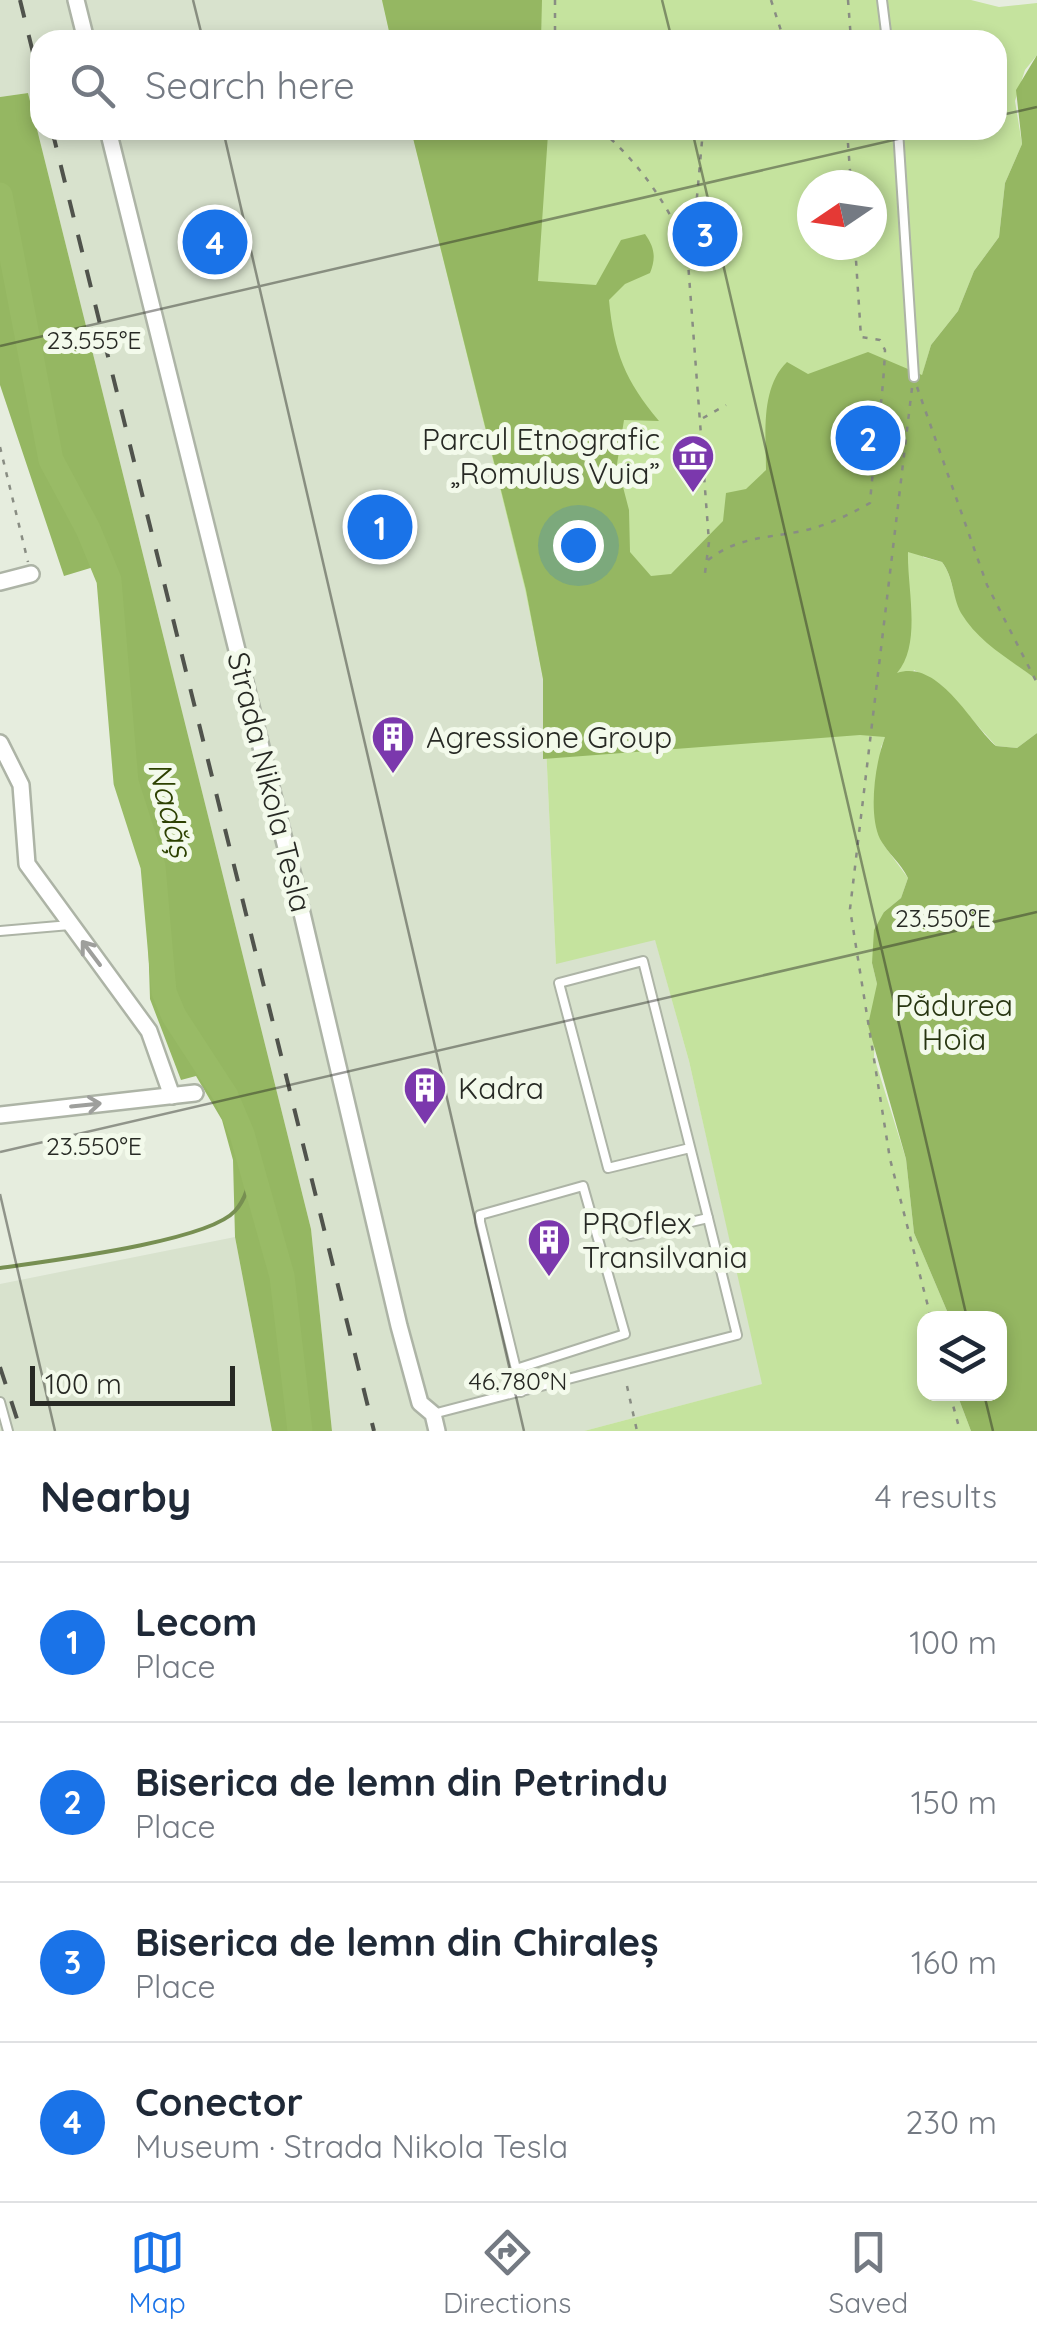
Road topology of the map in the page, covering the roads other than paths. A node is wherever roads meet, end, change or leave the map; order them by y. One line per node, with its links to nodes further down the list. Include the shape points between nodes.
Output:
1 (76, 0): 3 (street)
2 (882, 0): 4 (lane)
3 (84, 30)
4 (886, 30)
5 (110, 140): 22 (street, Strada Nikola Tesla, via 394,1309 420,1402)
6 (899, 140): 7 (lane)
7 (914, 376)
8 (31, 574): 9 (street)
9 (0, 582)
10 (0, 742): 11 (street, via 21,784 27,864)
11 (70, 925): 12 (lane); 14 (street, one-way to 11, via 149,1031)
12 (0, 931)
13 (195, 1093): 14 (street)
14 (172, 1096): 15 (street, one-way to 14)
15 (0, 1115)
16 (690, 1148): 16 (lane, via 643,962 560,983 608,1168); 17 (lane)
17 (708, 1218): 18 (lane); 20 (lane, via 737,1335)
18 (631, 1236)
19 (516, 1369): 19 (lane, via 480,1215 584,1186 624,1334); 20 (lane)
20 (521, 1392): 22 (lane)
21 (0, 1402): 23 (lane)
22 (434, 1423)
23 (8, 1431)

